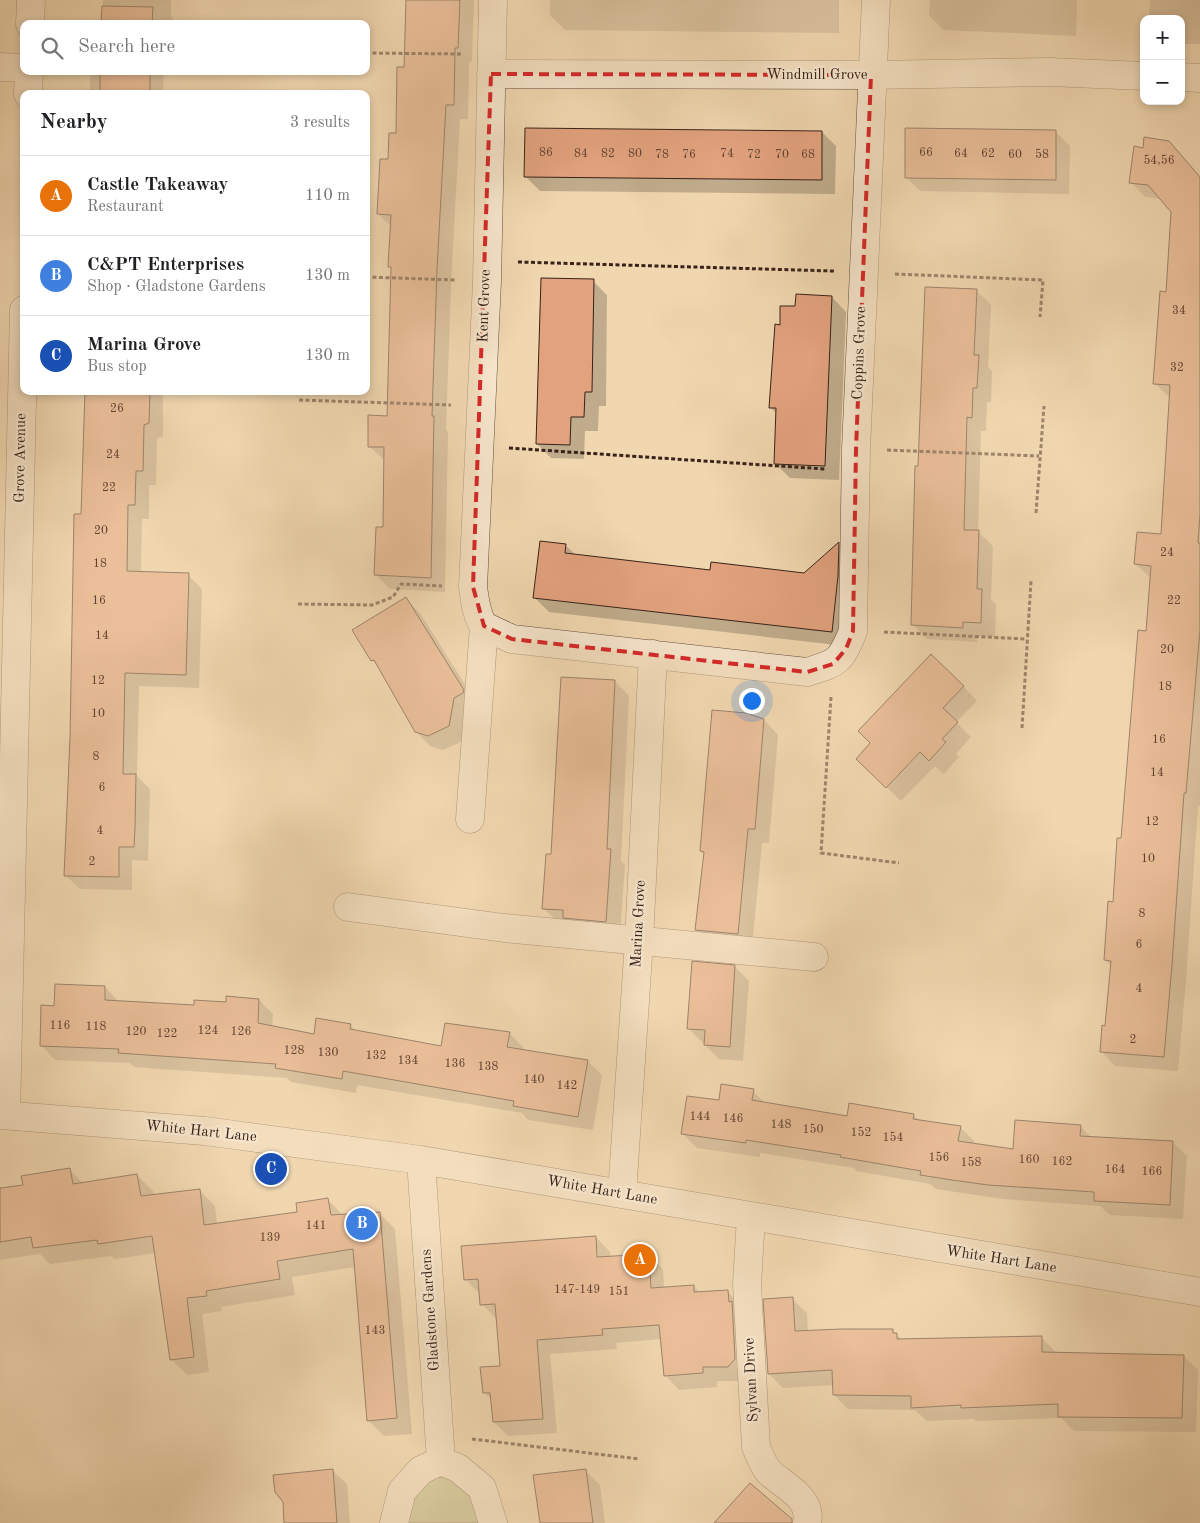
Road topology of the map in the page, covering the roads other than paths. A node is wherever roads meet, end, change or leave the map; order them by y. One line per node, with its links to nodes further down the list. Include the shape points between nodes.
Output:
1 (31, 0): 4 (street)
2 (493, 0): 5 (street, Kent Grove)
3 (876, 0): 9 (street, Coppins Grove)
4 (30, 20)
5 (491, 64): 9 (street, Windmill Grove); 15 (street, Kent Grove, via 487,271 479,446)
6 (0, 68): 7 (street)
7 (20, 68)
8 (29, 75): 13 (street)
9 (872, 75): 10 (street, Windmill Grove, via 1050,72); 16 (street, Coppins Grove, via 856,460 853,631 846,649 833,664 807,672)
10 (1140, 76)
11 (1185, 77): 12 (street)
12 (1200, 78)
13 (28, 90)
14 (22, 395): 21 (street, Grove Avenue)
15 (478, 608): 16 (street, via 512,639); 17 (street, Kent Grove)
16 (653, 654): 19 (street, Marina Grove)
17 (470, 819)
18 (348, 908): 19 (street)
19 (639, 941): 20 (street); 23 (street, Marina Grove)
20 (814, 956)
21 (3, 1115): 22 (street, White Hart Lane, via 205,1130)
22 (421, 1160): 23 (street, White Hart Lane); 26 (street, Gladstone Gardens)
23 (622, 1194): 24 (street, White Hart Lane)
24 (751, 1217): 25 (street, White Hart Lane); 29 (street, Sylvan Drive, via 747,1284 756,1447 768,1470 803,1500)
25 (1200, 1292)
26 (440, 1448): 27 (street, via 402,1490); 28 (street, via 482,1488)
27 (394, 1523)
28 (493, 1523)
29 (807, 1523)

